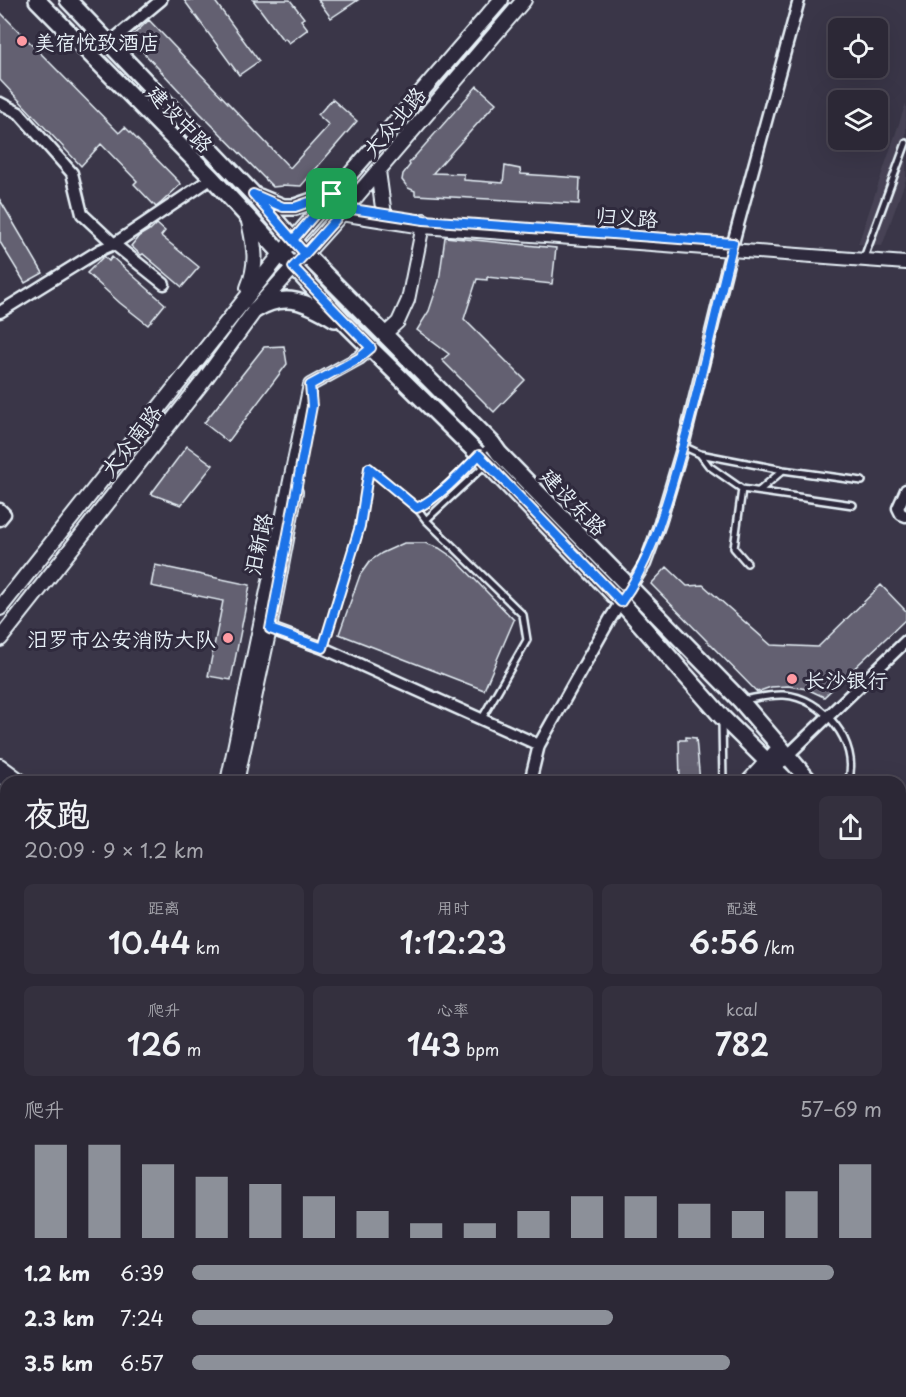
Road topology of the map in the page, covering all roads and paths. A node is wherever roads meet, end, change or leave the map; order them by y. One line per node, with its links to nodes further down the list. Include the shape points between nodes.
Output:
1 (37, 0): 11 (main road, 建设中路)
2 (68, 0): 7 (main road, 建设中路)
3 (161, 0): 7 (street)
4 (501, 0): 13 (main road, 大众北路)
5 (524, 0): 10 (main road, 大众北路)
6 (799, 0): 20 (street)
7 (108, 44): 12 (main road, 建设中路)
8 (0, 103): 19 (street, via 19,113 72,173 82,214)
9 (906, 143): 23 (lane)
10 (378, 171): 14 (main road, 大众北路); 15 (main road)
11 (212, 178): 16 (main road, 建设中路); 19 (street)
12 (253, 194): 13 (main road, via 283,207 295,207); 18 (main road, 建设中路)
13 (332, 194): 18 (main road, 大众北路)
14 (344, 211): 15 (street); 17 (street); 22 (main road, 大众北路)
15 (384, 215): 17 (street)
16 (248, 217): 21 (main road, 建设中路); 28 (main road, via 256,254 255,268)
17 (424, 224): 20 (street); 32 (street, via 408,300 398,322)
18 (293, 240): 21 (main road, 大众北路); 22 (main road, 建设中路)
19 (114, 244): 27 (street); 30 (street)
20 (732, 246): 23 (street); 25 (street); 34 (street)
21 (281, 254): 26 (main road, 建设中路); 28 (main road, 大众南路)
22 (305, 254): 26 (main road, 大众北路); 32 (main road, 建设东路)
23 (865, 255): 24 (street)
24 (906, 257)
25 (906, 263)
26 (293, 267): 29 (main road, 大众南路); 31 (main road, 建设东路)
27 (164, 284)
28 (242, 301): 52 (main road, 大众南路)
29 (255, 310): 31 (main road, via 269,302 298,301); 54 (main road, 大众南路)
30 (0, 312)
31 (348, 326): 33 (main road, 建设东路)
32 (384, 335): 35 (main road, 建设东路)
33 (371, 348): 37 (main road, 建设东路); 53 (street, 汨新路, via 310,385)
34 (683, 446): 36 (lane); 50 (street, via 660,524)
35 (496, 448): 37 (lane); 37 (lane); 50 (main road, 建设东路)
36 (700, 454): 38 (lane); 40 (lane, via 709,466)
37 (483, 459): 44 (lane); 48 (lane); 51 (main road, 建设东路)
38 (783, 470): 39 (lane); 42 (lane)
39 (862, 482)
40 (742, 489): 42 (lane); 49 (lane, via 734,548)
41 (906, 490): 46 (street, via 898,508)
42 (759, 491): 43 (lane)
43 (853, 506)
44 (417, 508): 48 (lane); 56 (lane, via 369,468 360,526)
45 (0, 509): 47 (street, via 5,514)
46 (906, 516)
47 (0, 520)
48 (426, 520): 60 (lane, via 522,615 527,640)
49 (747, 563)
50 (631, 588): 51 (street); 57 (main road, 建设东路)
51 (621, 602): 59 (main road, 建设东路); 61 (street)
52 (0, 608)
53 (265, 627): 56 (street); 66 (street, 汨新路); 67 (street)
54 (0, 639)
55 (906, 641): 58 (street)
56 (323, 648): 60 (street)
57 (740, 700): 58 (lane, via 785,695 805,700); 62 (main road, 建设东路)
58 (829, 716): 62 (street); 74 (lane, via 849,754)
59 (722, 717): 63 (main road, 建设东路); 69 (lane)
60 (481, 720): 61 (street)
61 (539, 745): 68 (street)
62 (783, 752): 63 (street); 73 (main road, 建设东路)
63 (771, 764): 70 (street); 71 (street); 72 (main road, 建设东路)
64 (0, 765): 65 (street)
65 (15, 776)
66 (228, 776)
67 (238, 776)
68 (531, 776)
69 (723, 776)
70 (755, 776)
71 (764, 776)
72 (782, 776)
73 (805, 776)
74 (848, 776)

